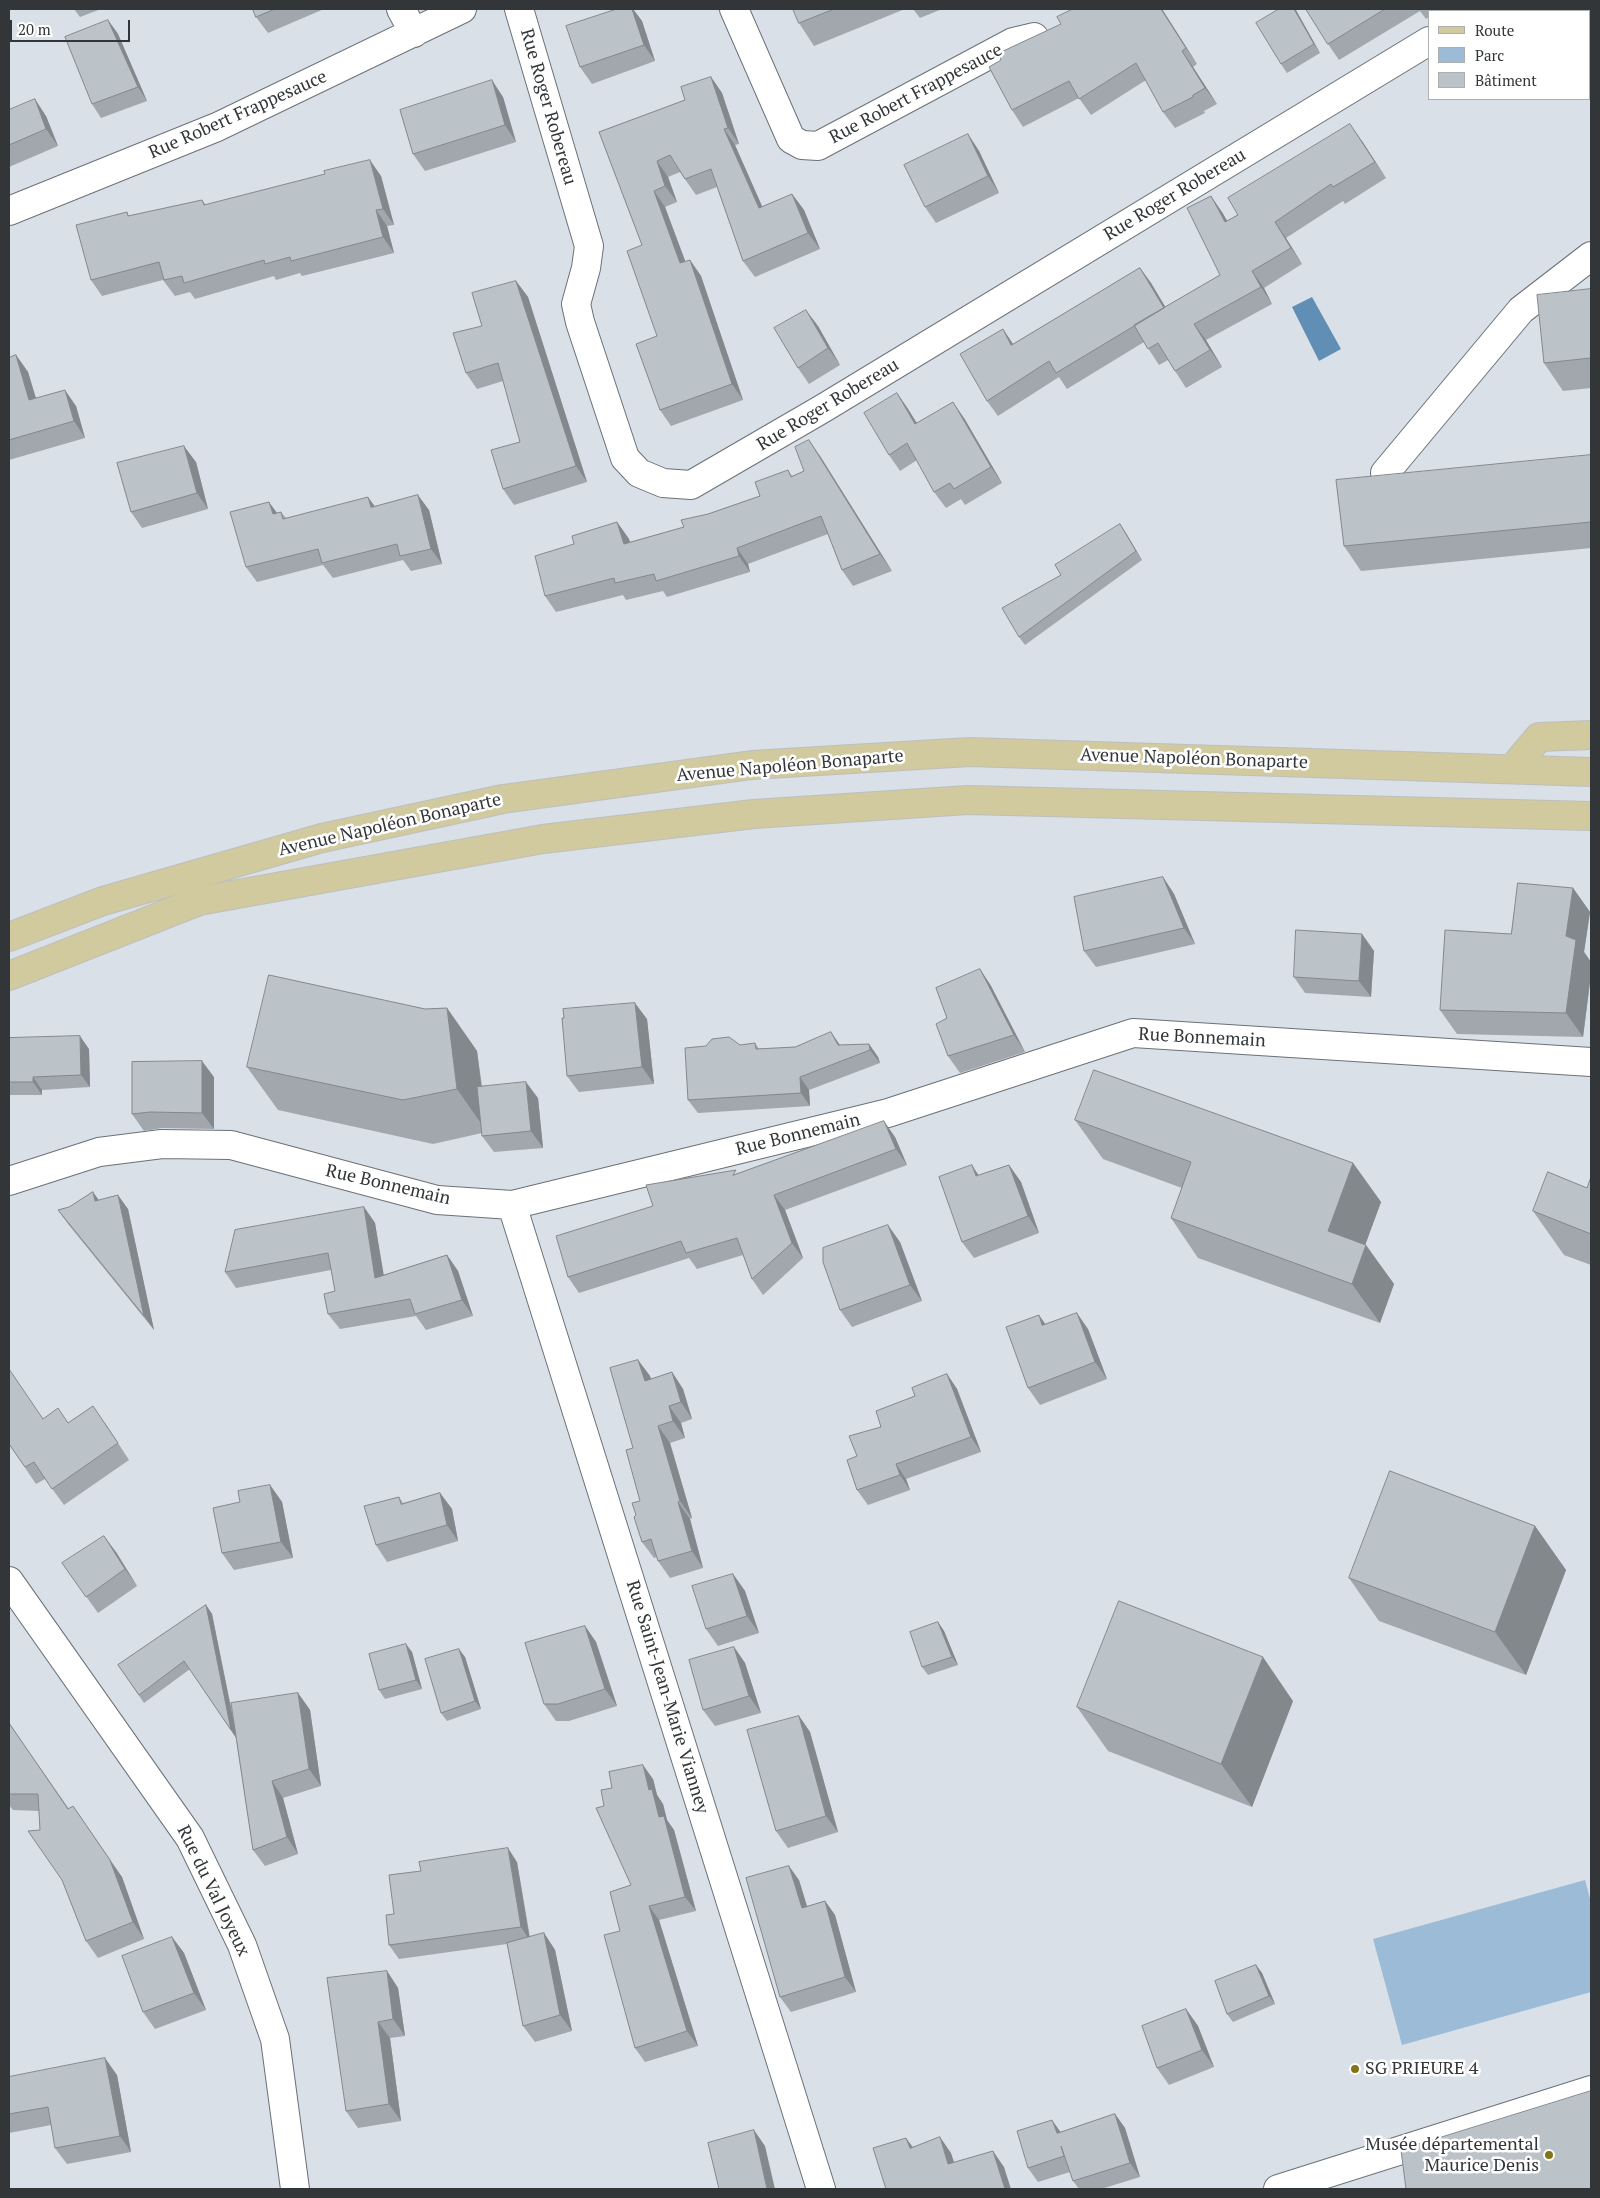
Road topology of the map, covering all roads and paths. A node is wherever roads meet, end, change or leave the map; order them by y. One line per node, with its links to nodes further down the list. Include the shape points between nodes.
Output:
1 (401, 9): 5 (street)
2 (462, 9): 5 (street, Rue Robert Frappesauce)
3 (519, 9): 7 (street, Rue Roger Robereau, via 589,246 576,304 625,458 639,472 663,483 691,485)
4 (734, 9): 6 (street, Rue Robert Frappesauce, via 791,139 802,145 818,146 1013,42)
5 (414, 33): 8 (street, Rue Robert Frappesauce, via 217,127)
6 (1034, 37)
7 (1428, 42)
8 (9, 211)
9 (1591, 256): 10 (street, via 1521,310)
10 (1386, 473)
11 (1591, 735): 12 (main road, via 1539,738)
12 (1512, 769): 13 (main road, Avenue Napoléon Bonaparte); 15 (main road, Avenue Napoléon Bonaparte, via 970,752 752,765 503,799 322,838 103,901)
13 (1591, 772)
14 (1591, 816): 16 (main road, Avenue Napoléon Bonaparte, via 968,800 754,814 543,839 199,902)
15 (9, 937)
16 (9, 976)
17 (1591, 1062): 19 (street, Rue Bonnemain, via 1133,1032 888,1113)
18 (9, 1181): 19 (street, Rue Bonnemain, via 99,1152 162,1144 231,1145 436,1200)
19 (512, 1205): 23 (street, Rue Saint-Jean-Marie Vianney)
20 (9, 1581): 22 (street, Rue du Val Joyeux, via 190,1838 242,1945 276,2039)
21 (1591, 2090): 24 (street)
22 (295, 2189)
23 (821, 2189)
24 (1278, 2189)

